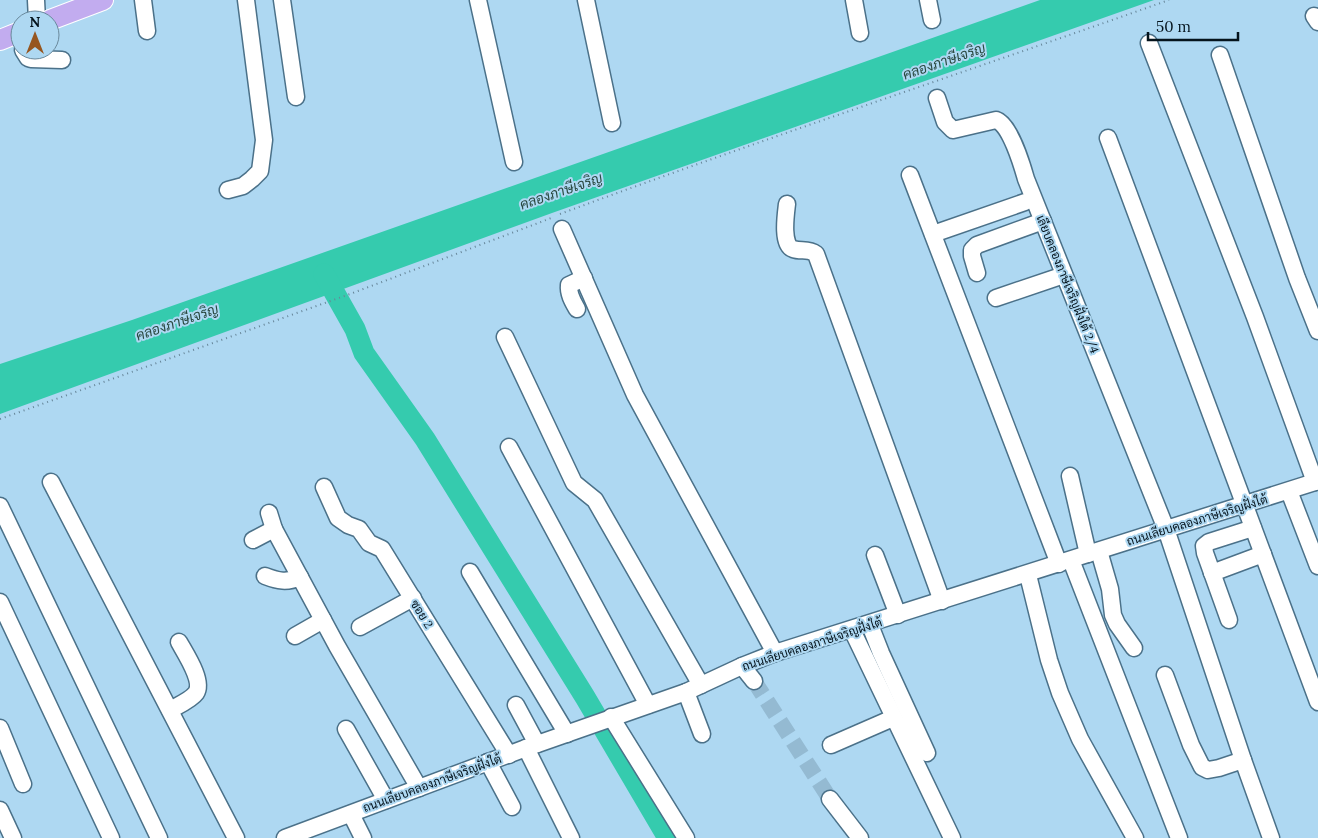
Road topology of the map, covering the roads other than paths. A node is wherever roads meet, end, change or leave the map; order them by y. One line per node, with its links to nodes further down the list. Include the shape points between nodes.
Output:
1 (103, 0): 9 (main road)
2 (143, 0): 11 (street)
3 (246, 0): 21 (street, via 264,140 260,170 252,180)
4 (282, 0): 15 (street)
5 (478, 0): 19 (street)
6 (586, 0): 17 (street)
7 (854, 0): 12 (street)
8 (928, 0): 10 (street)
9 (60, 16)
10 (932, 20)
11 (147, 31)
12 (860, 33)
13 (1149, 43): 37 (street)
14 (1220, 55): 32 (street)
15 (296, 97)
16 (937, 98): 24 (street, เลียบคลองภาษีเจริญฝั่งใต้ 2/4, via 946,122 953,130 996,120 1004,124)
17 (612, 123)
18 (1108, 138): 40 (street)
19 (514, 162)
20 (910, 175): 26 (street)
21 (228, 190)
22 (1025, 202): 26 (street)
23 (786, 204): 58 (street, via 784,225 790,247 816,254)
24 (1043, 221): 27 (street, via 977,245 972,256); 28 (street, เลียบคลองภาษีเจริญฝั่งใต้ 2/4)
25 (562, 229): 29 (street)
26 (933, 234): 50 (street)
27 (977, 273)
28 (1064, 275): 30 (street); 45 (street, เลียบคลองภาษีเจริญฝั่งใต้ 2/4)
29 (584, 278): 31 (street, via 569,285); 69 (street, via 635,394)
30 (996, 298)
31 (577, 310)
32 (1318, 331)
33 (505, 338): 73 (street, via 574,483 595,500)
34 (509, 447): 76 (street)
35 (1070, 476): 47 (street)
36 (51, 482): 77 (street)
37 (1316, 482): 39 (street, ถนนเลียบคลองภาษีเจริญฝั่งใต้)
38 (324, 487): 57 (street, ซอย 2, via 338,518 359,529 369,543 382,549)
39 (1289, 491): 40 (street, ถนนเลียบคลองภาษีเจริญฝั่งใต้); 51 (street)
40 (1244, 504): 44 (street); 45 (street, ถนนเลียบคลองภาษีเจริญฝั่งใต้)
41 (0, 506): 98 (street)
42 (269, 513): 43 (street)
43 (274, 528): 46 (street); 56 (street)
44 (1253, 528): 48 (street); 53 (street, via 1204,546)
45 (1166, 529): 47 (street, ถนนเลียบคลองภาษีเจริญฝั่งใต้); 88 (street, เลียบคลองภาษีเจริญฝั่งใต้ 2/4)
46 (253, 540)
47 (1093, 552): 50 (street, ถนนเลียบคลองภาษีเจริญฝั่งใต้); 68 (street, via 1110,589 1113,615)
48 (1263, 554): 53 (street); 74 (street)
49 (875, 556): 60 (street)
50 (1065, 562): 54 (street, ถนนเลียบคลองภาษีเจริญฝั่งใต้); 109 (street)
51 (1318, 566)
52 (470, 572): 82 (street)
53 (1212, 574): 62 (street)
54 (1028, 575): 58 (street, ถนนเลียบคลองภาษีเจริญฝั่งใต้); 108 (street, via 1048,660 1060,693 1080,739)
55 (265, 576): 56 (street, via 279,581)
56 (300, 577): 61 (street)
57 (413, 598): 64 (street); 87 (street, ซอย 2)
58 (942, 601): 60 (street, ถนนเลียบคลองภาษีเจริญฝั่งใต้)
59 (0, 602): 100 (street)
60 (898, 615): 63 (street, ถนนเลียบคลองภาษีเจริญฝั่งใต้)
61 (323, 620): 66 (street); 91 (street)
62 (1229, 620)
63 (870, 625): 65 (street, ถนนเลียบคลองภาษีเจริญฝั่งใต้); 86 (street)
64 (360, 627)
65 (852, 630): 69 (street, ถนนเลียบคลองภาษีเจริญฝั่งใต้); 78 (street)
66 (295, 636)
67 (179, 642): 77 (street, via 197,676 198,688 195,695)
68 (1134, 648)
69 (775, 653): 70 (street, ถนนเลียบคลองภาษีเจริญฝั่งใต้)
70 (742, 666): 72 (street); 73 (street, ถนนเลียบคลองภาษีเจริญฝั่งใต้)
71 (1165, 675): 88 (street, via 1202,767 1208,770)
72 (754, 680)
73 (694, 688): 76 (street, ถนนเลียบคลองภาษีเจริญฝั่งใต้); 83 (street)
74 (1318, 702)
75 (516, 705): 85 (street)
76 (648, 705): 79 (street, ถนนเลียบคลองภาษีเจริญฝั่งใต้)
77 (170, 710): 101 (street)
78 (893, 718): 84 (street); 107 (street)
79 (604, 720): 82 (street, ถนนเลียบคลองภาษีเจริญฝั่งใต้); 105 (street)
80 (0, 728): 90 (street)
81 (346, 729): 93 (street)
82 (567, 734): 85 (street, ถนนเลียบคลองภาษีเจริญฝั่งใต้)
83 (702, 734)
84 (831, 745)
85 (532, 746): 87 (street, ถนนเลียบคลองภาษีเจริญฝั่งใต้); 104 (street)
86 (927, 753)
87 (509, 755): 89 (street, ถนนเลียบคลองภาษีเจริญฝั่งใต้)
88 (1243, 760): 110 (street, เลียบคลองภาษีเจริญฝั่งใต้ 2/4)
89 (488, 762): 91 (street, ถนนเลียบคลองภาษีเจริญฝั่งใต้); 94 (street)
90 (23, 784)
91 (418, 788): 93 (street, ถนนเลียบคลองภาษีเจริญฝั่งใต้)
92 (830, 799): 106 (street)
93 (386, 800): 96 (street, ถนนเลียบคลองภาษีเจริญฝั่งใต้)
94 (512, 807)
95 (0, 810): 99 (street)
96 (351, 814): 97 (street, ถนนเลียบคลองภาษีเจริญฝั่งใต้); 103 (street)
97 (305, 835): 102 (street, ถนนเลียบคลองภาษีเจริญฝั่งใต้)
98 (160, 837)
99 (13, 838)
100 (111, 838)
101 (236, 838)
102 (285, 838)
103 (363, 838)
104 (571, 838)
105 (686, 838)
106 (860, 838)
107 (952, 838)
108 (1135, 838)
109 (1178, 838)
110 (1271, 838)

